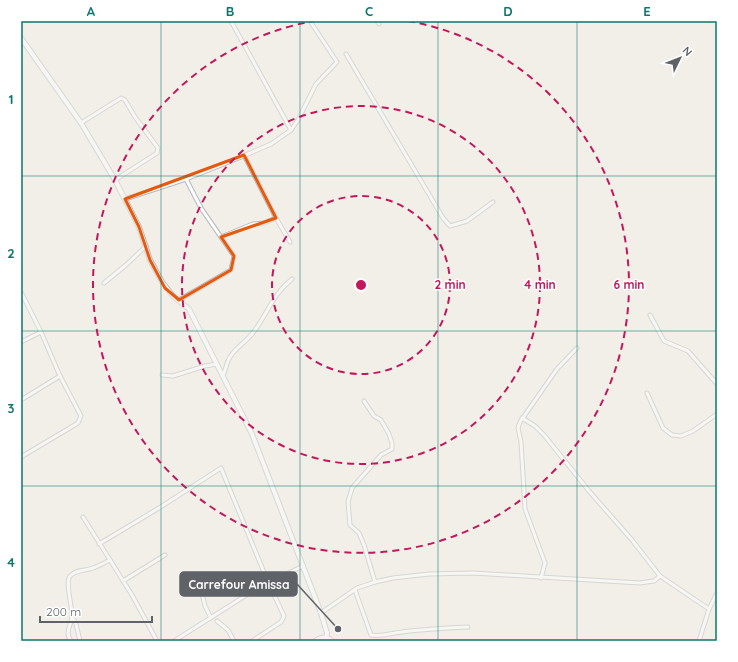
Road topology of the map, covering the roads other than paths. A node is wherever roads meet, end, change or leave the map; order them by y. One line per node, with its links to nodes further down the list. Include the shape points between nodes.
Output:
1 (231, 21): 6 (street)
2 (310, 21): 6 (street, via 337,62 316,84)
3 (21, 38): 5 (street)
4 (346, 54): 11 (street, via 450,226 467,221)
5 (81, 123): 9 (street); 9 (street, via 121,98 125,100 158,148 157,153)
6 (291, 130): 7 (street, via 270,144)
7 (244, 155): 8 (street); 12 (street)
8 (186, 179): 10 (street); 13 (street, via 201,208)
9 (115, 180): 10 (street)
10 (125, 199): 15 (street)
11 (493, 202)
12 (276, 218): 13 (street); 14 (street)
13 (221, 236): 19 (street, via 234,256 232,270)
14 (290, 242)
15 (146, 246): 17 (street); 19 (street, via 150,260 162,282)
16 (292, 279): 27 (street, via 283,286 253,333 228,361)
17 (104, 283)
18 (21, 293): 21 (street)
19 (179, 300): 24 (street, via 189,309)
20 (650, 315): 28 (street, via 664,341 688,351)
21 (42, 332): 22 (street); 26 (street)
22 (21, 342)
23 (577, 348): 33 (street, via 557,369)
24 (217, 364): 25 (street, via 173,376); 27 (street)
25 (162, 375)
26 (60, 376): 30 (street); 34 (street, via 82,416 78,423)
27 (223, 376): 39 (street, via 252,434)
28 (717, 384)
29 (647, 393): 32 (street, via 663,428 672,435 681,436 693,431)
30 (21, 400)
31 (364, 401): 44 (street, via 374,416 382,420 392,443 392,449 381,455 352,488 348,502 350,525 359,533)
32 (717, 414)
33 (522, 418): 40 (street, via 536,426 544,435); 41 (street, via 518,428 522,448 525,509 545,563)
34 (21, 457)
35 (83, 517): 36 (street)
36 (100, 544): 38 (street); 43 (street, via 221,468)
37 (165, 555): 42 (street)
38 (110, 560): 42 (street); 50 (street, via 70,576 68,582)
39 (303, 566): 43 (street); 49 (street)
40 (660, 576): 41 (street, via 654,581 640,583); 48 (street)
41 (542, 578): 44 (street, via 473,573 429,574)
42 (123, 581): 57 (street)
43 (268, 582): 51 (street); 60 (street, via 284,620)
44 (375, 582): 46 (street)
45 (200, 586): 51 (street)
46 (355, 590): 49 (street); 53 (street, via 371,635)
47 (717, 592): 48 (street)
48 (709, 608): 63 (street)
49 (321, 614): 54 (street, via 327,633)
50 (72, 616): 55 (street, via 68,629); 56 (street)
51 (211, 618): 58 (street)
52 (217, 621): 59 (street, via 228,630)
53 (468, 627)
54 (326, 639): 61 (street); 62 (street)
55 (71, 641)
56 (80, 641)
57 (157, 641)
58 (174, 641)
59 (234, 641)
60 (252, 641)
61 (316, 641)
62 (332, 641)
63 (699, 641)

